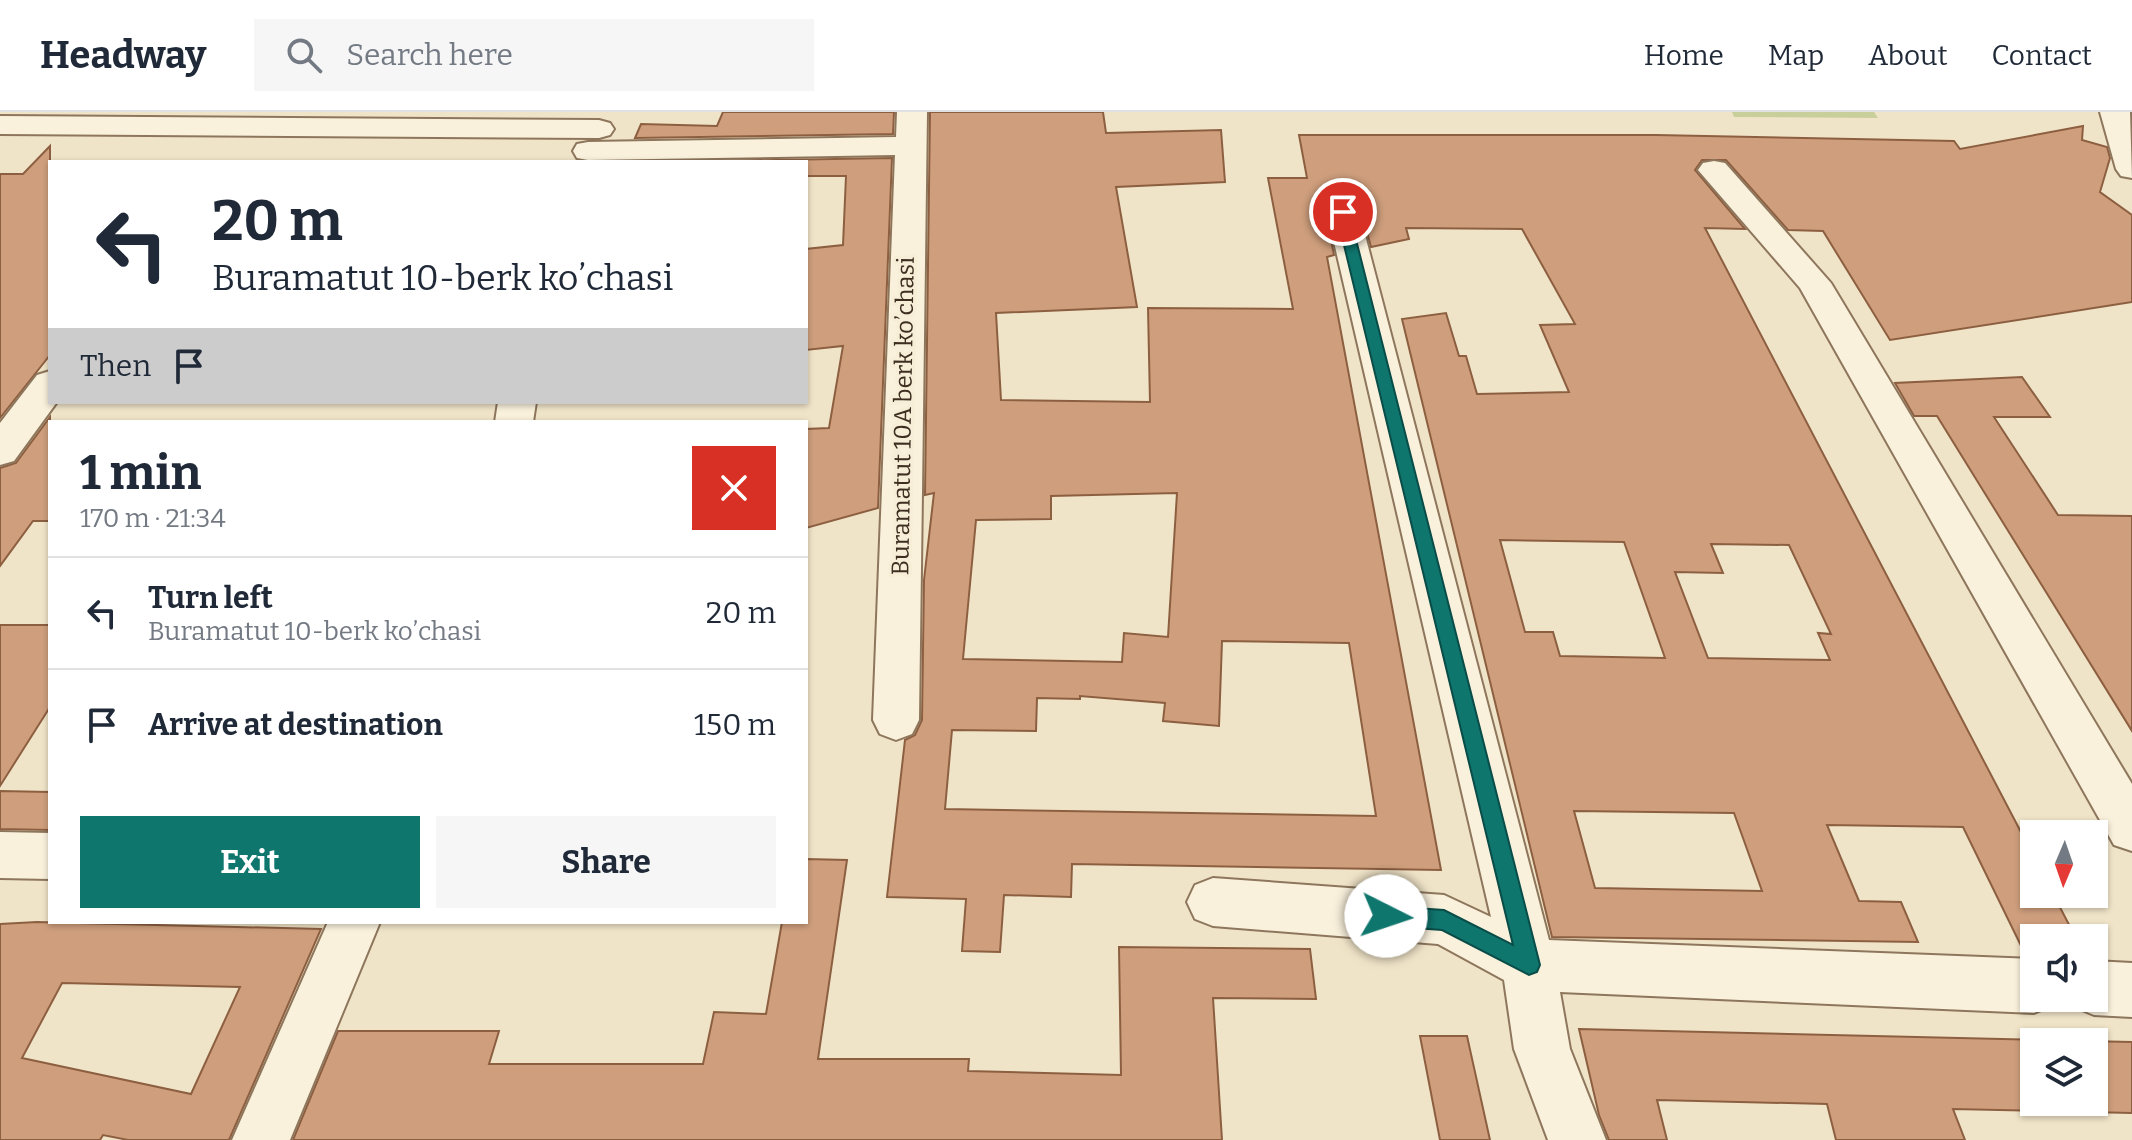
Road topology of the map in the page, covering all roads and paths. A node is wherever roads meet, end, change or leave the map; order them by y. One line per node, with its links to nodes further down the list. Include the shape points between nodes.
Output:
1 (2115, 112): 5 (street)
2 (0, 125): 4 (street)
3 (911, 129): 4 (street); 10 (street, Buramatut 10А berk koʼchasi)
4 (595, 138)
5 (2132, 169)
6 (1714, 170): 11 (street, via 1814,283)
7 (1343, 212): 16 (street)
8 (48, 387): 9 (street)
9 (0, 451)
10 (896, 720)
11 (2132, 829)
12 (0, 855): 13 (street)
13 (48, 856)
14 (1213, 902): 16 (street, via 1444,920)
15 (353, 924): 20 (street)
16 (1529, 965): 17 (street); 21 (street, via 1542,1049)
17 (2020, 985)
18 (2108, 989): 19 (street)
19 (2132, 990)
20 (261, 1140)
21 (1577, 1140)

